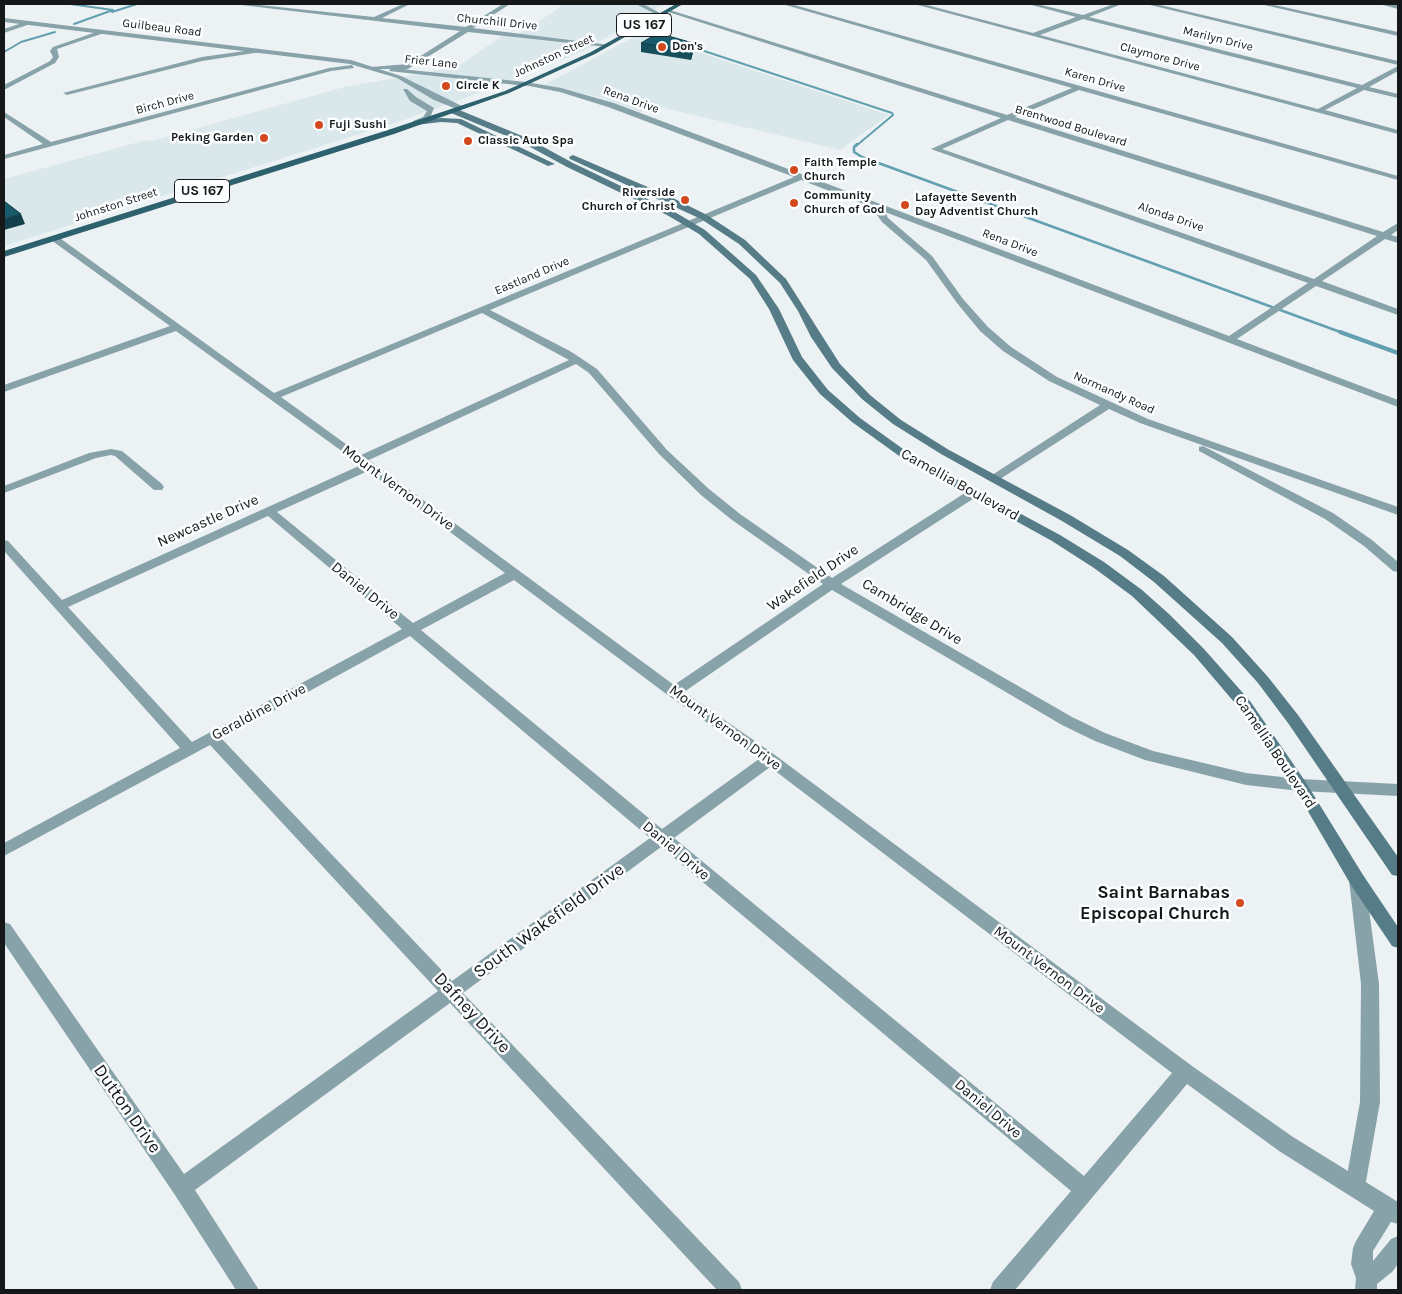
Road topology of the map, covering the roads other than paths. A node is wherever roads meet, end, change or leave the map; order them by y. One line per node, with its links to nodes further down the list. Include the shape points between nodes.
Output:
1 (236, 4): 15 (street, Churchill Drive)
2 (310, 4): 15 (street)
3 (407, 4): 19 (street)
4 (507, 4): 22 (street)
5 (639, 4): 17 (street)
6 (680, 4): 16 (main road, Johnston Street / US 167)
7 (785, 4): 37 (street, Karen Drive)
8 (917, 4): 26 (street, Claymore Drive)
9 (1031, 4): 18 (street, Marilyn Drive)
10 (1119, 4): 18 (street)
11 (1149, 4): 31 (street)
12 (1263, 4): 25 (street)
13 (1384, 4): 14 (street)
14 (1398, 7)
15 (295, 10): 19 (street, Churchill Drive)
16 (668, 10): 17 (main road, Johnston Street / US 167); 47 (street, Brentwood Boulevard)
17 (661, 15): 27 (main road, Johnston Street / US 167)
18 (1083, 17): 26 (street); 38 (street, Marilyn Drive)
19 (376, 19): 22 (street, Churchill Drive)
20 (4, 20): 21 (street, Guilbeau Road)
21 (28, 24): 23 (street); 24 (street, Guilbeau Road)
22 (467, 29): 27 (street, Churchill Drive); 30 (street)
23 (4, 31)
24 (102, 32): 28 (street, Guilbeau Road); 39 (street, via 55,48 53,62)
25 (1398, 34)
26 (1033, 35): 44 (street, Claymore Drive)
27 (607, 45): 36 (main road, Johnston Street / US 167)
28 (259, 51): 29 (street, Guilbeau Road); 41 (street, via 202,60)
29 (318, 58): 32 (street, Guilbeau Road); 33 (street, Guilbeau Road)
30 (412, 63): 33 (street, via 396,68); 35 (street)
31 (1398, 63)
32 (332, 66): 33 (street, Frier Lane); 40 (street, Guilbeau Road, via 352,68 383,78); 50 (street, Birch Drive)
33 (378, 68): 35 (street, Frier Lane); 43 (street, Guilbeau Road)
34 (1398, 68): 38 (street)
35 (398, 70): 36 (street, Frier Lane)
36 (526, 84): 43 (main road, Johnston Street / US 167); 53 (street, Rena Drive, via 598,100)
37 (1080, 87): 47 (street); 54 (street, Karen Drive)
38 (1363, 87): 42 (street, Marilyn Drive); 44 (street)
39 (4, 88)
40 (405, 90): 43 (street, Guilbeau Road); 48 (street, via 432,110)
41 (67, 93)
42 (1398, 96)
43 (458, 109): 46 (main road, Johnston Street / US 167); 52 (main road, Camellia Boulevard); 56 (main road, Camellia Boulevard)
44 (1319, 111): 49 (street, Claymore Drive)
45 (4, 115): 50 (street)
46 (442, 115): 48 (main road, Johnston Street / US 167); 52 (main road, via 458,118 548,159)
47 (1009, 117): 61 (street, Brentwood Boulevard); 65 (street, Alonda Drive, via 935,149)
48 (416, 123): 55 (main road, via 458,121 536,158); 62 (main road, Johnston Street / US 167)
49 (1398, 132)
50 (50, 145): 51 (street, Birch Drive)
51 (4, 157)
52 (570, 165): 55 (main road, Camellia Boulevard); 56 (main road)
53 (801, 177): 57 (street, Rena Drive); 58 (street, Eastland Drive)
54 (1398, 178)
55 (600, 180): 59 (main road, Camellia Boulevard)
56 (644, 188): 58 (main road, Camellia Boulevard)
57 (880, 208): 69 (street, Rena Drive); 74 (street, Normandy Road, via 885,220 929,258 971,315 995,340 1053,379)
58 (704, 217): 59 (street, Eastland Drive); 77 (main road, Camellia Boulevard, via 749,247 783,281 826,353 866,397 920,437)
59 (689, 223): 66 (street, Eastland Drive); 80 (main road, Camellia Boulevard, via 753,277 774,309 798,358 824,392 877,437)
60 (1398, 226): 61 (street)
61 (1391, 234): 63 (street, Brentwood Boulevard); 65 (street)
62 (54, 238): 64 (main road, Johnston Street / US 167); 68 (street, Mount Vernon Drive)
63 (1398, 240)
64 (4, 254)
65 (1317, 282): 67 (street, Alonda Drive); 69 (street)
66 (483, 310): 70 (street, Cambridge Drive); 72 (street, Eastland Drive)
67 (1398, 312)
68 (177, 327): 71 (street); 72 (street, Mount Vernon Drive)
69 (1230, 340): 73 (street, Rena Drive)
70 (577, 360): 76 (street, Newcastle Drive); 86 (street, Cambridge Drive, via 600,378 664,452 705,492)
71 (4, 389)
72 (273, 397): 76 (street, Mount Vernon Drive)
73 (1398, 404)
74 (1107, 405): 75 (street, Normandy Road); 77 (street)
75 (1155, 426): 82 (street, Normandy Road); 84 (street, via 1329,516 1368,542)
76 (364, 463): 81 (street, Newcastle Drive); 85 (street, Mount Vernon Drive)
77 (993, 478): 94 (main road, Camellia Boulevard, via 1124,553 1186,602 1246,660 1294,719)
78 (158, 487): 79 (street, via 118,453 111,452 93,455)
79 (4, 490)
80 (972, 494): 86 (street, Wakefield Drive); 93 (main road, Camellia Boulevard, via 1056,538 1099,565 1164,617 1226,682)
81 (269, 511): 87 (street, Newcastle Drive); 88 (street, Daniel Drive)
82 (1398, 511)
83 (4, 544): 87 (street)
84 (1398, 568)
85 (514, 574): 88 (street, Geraldine Drive); 89 (street, Mount Vernon Drive)
86 (832, 584): 89 (street, Wakefield Drive); 93 (street, Cambridge Drive, via 1028,700 1100,737 1150,756 1194,767 1246,779)
87 (61, 605): 91 (street)
88 (412, 629): 90 (street, Geraldine Drive); 96 (street, Daniel Drive)
89 (674, 692): 92 (street, Mount Vernon Drive)
90 (211, 737): 91 (street, Geraldine Drive); 102 (street, Dafney Drive)
91 (190, 749): 97 (street, Geraldine Drive)
92 (770, 759): 96 (street, South Wakefield Drive); 103 (street, Mount Vernon Drive)
93 (1300, 785): 94 (street, Cambridge Drive); 99 (main road, Camellia Boulevard)
94 (1342, 788): 95 (street, Cambridge Drive); 98 (main road, Camellia Boulevard)
95 (1398, 790)
96 (661, 839): 102 (street, South Wakefield Drive); 106 (street, Daniel Drive)
97 (4, 850)
98 (1398, 870)
99 (1357, 880): 101 (main road, Camellia Boulevard); 104 (street, via 1370,984 1370,1102)
100 (4, 929): 105 (street, Dutton Drive)
101 (1398, 941)
102 (452, 992): 105 (street, South Wakefield Drive); 111 (street, Dafney Drive)
103 (1185, 1072): 104 (street, Mount Vernon Drive, via 1286,1144); 106 (street)
104 (1355, 1187): 107 (street, Mount Vernon Drive)
105 (182, 1188): 110 (street, Dutton Drive)
106 (1084, 1189): 112 (street)
107 (1393, 1211): 109 (street, via 1363,1248 1362,1264)
108 (1398, 1246): 109 (street)
109 (1367, 1284)
110 (248, 1290)
111 (731, 1290)
112 (1001, 1290)

